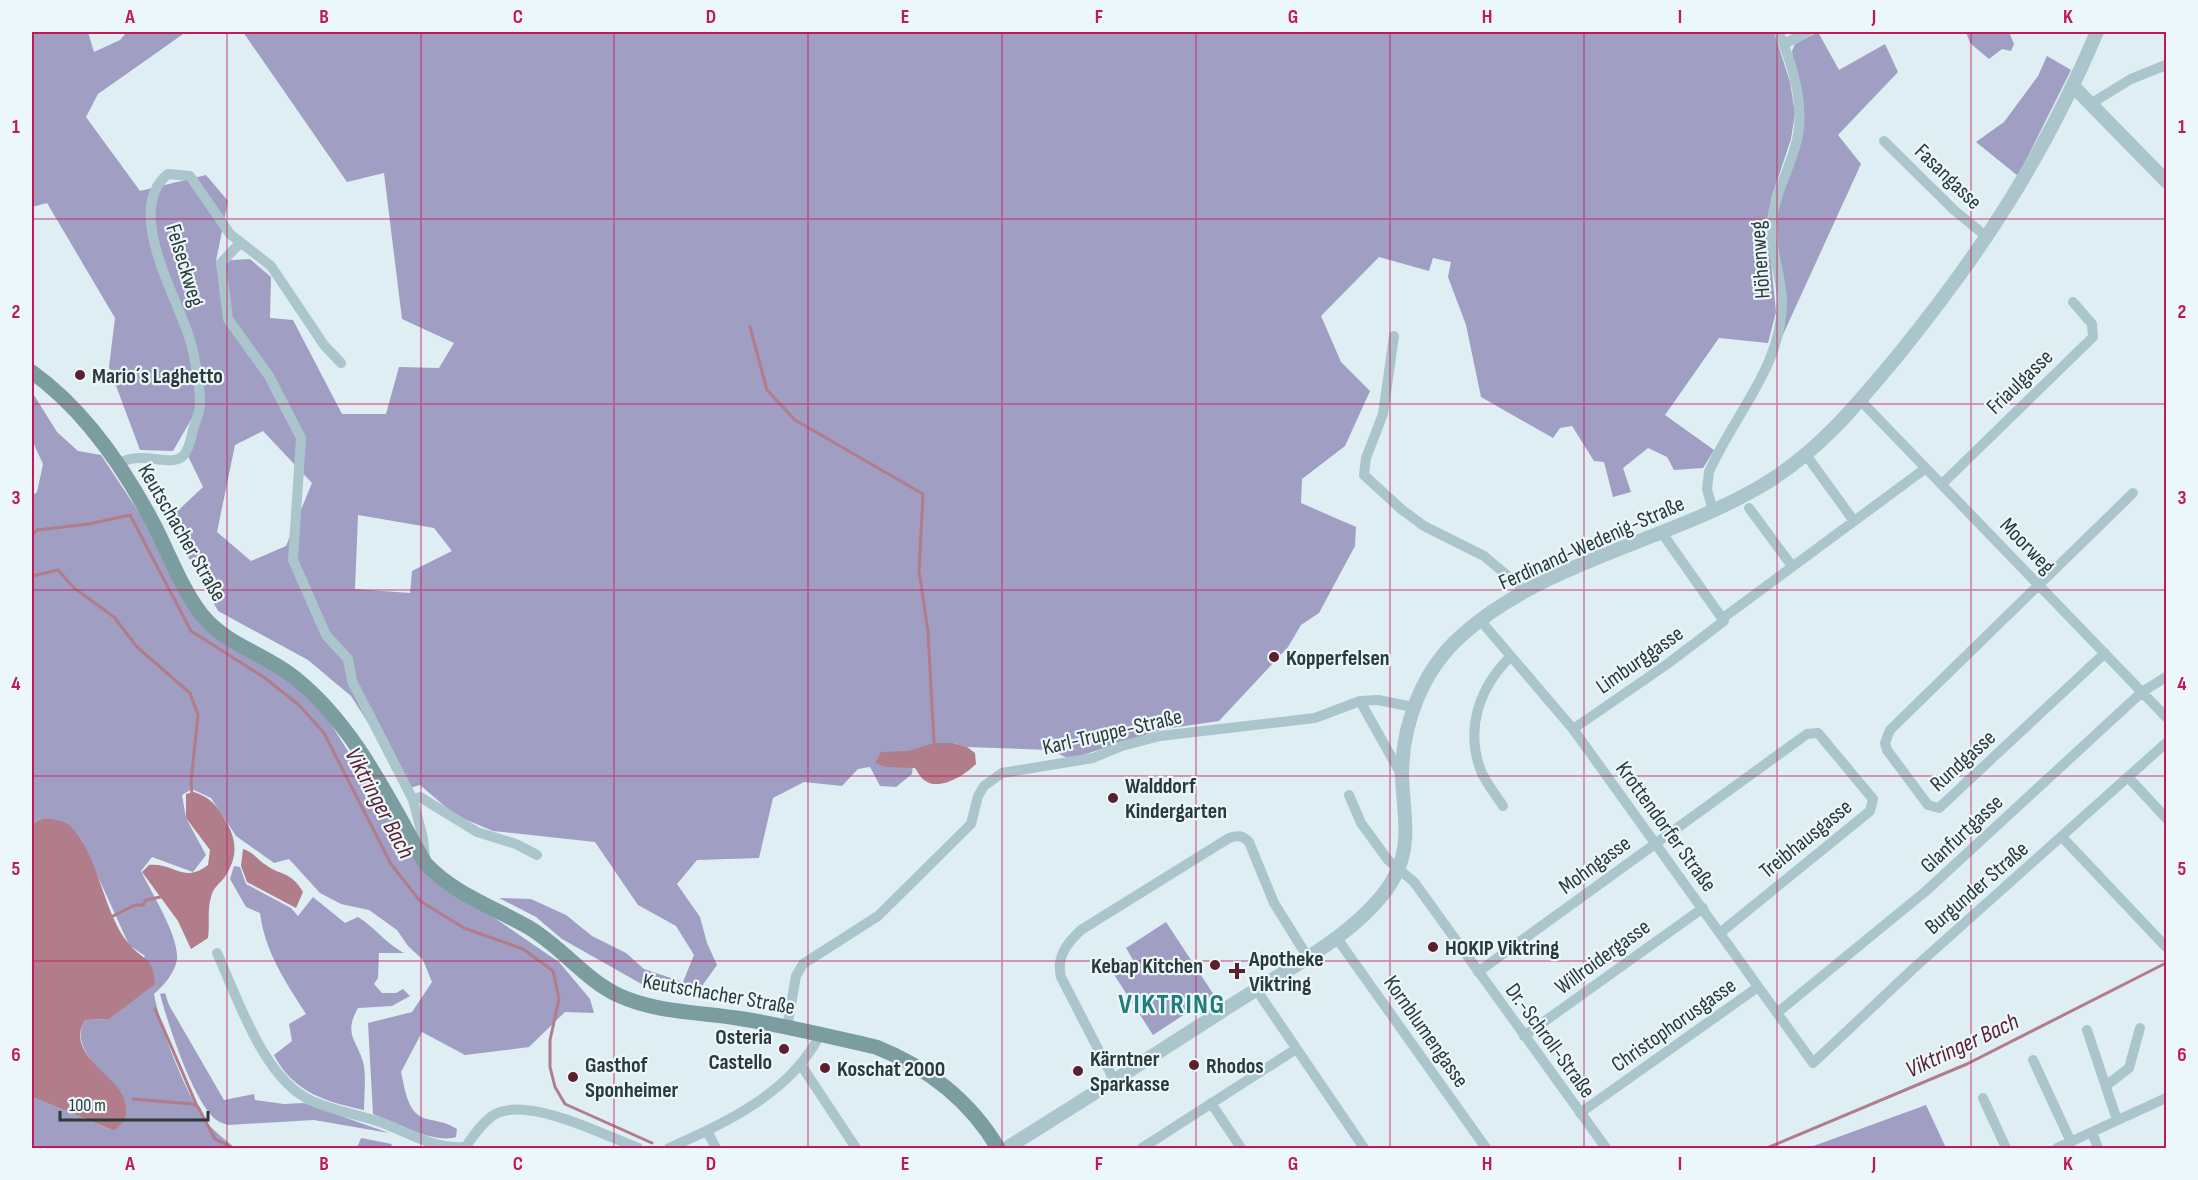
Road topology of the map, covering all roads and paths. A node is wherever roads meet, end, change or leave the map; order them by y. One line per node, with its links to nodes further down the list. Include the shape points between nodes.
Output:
1 (1779, 32): 4 (street, Höhenweg)
2 (1807, 32): 4 (street)
3 (2097, 32): 6 (street, Ferdinand-Wedenig-Straße)
4 (1784, 44): 23 (street, Höhenweg, via 1801,112 1796,146 1780,186 1772,221 1781,317 1760,382 1709,472 1707,489)
5 (2166, 65): 7 (street, via 2131,79)
6 (2074, 87): 7 (street); 10 (street, Ferdinand-Wedenig-Straße)
7 (2092, 103): 9 (street)
8 (1884, 141): 10 (street, Fasangasse)
9 (2166, 181)
10 (1988, 238): 16 (street, Ferdinand-Wedenig-Straße)
11 (239, 244): 14 (street, Felseckweg, via 271,266 324,345); 18 (street, Felseckweg, via 190,176 168,174 158,182 150,206 155,246 190,341 200,404 183,456 171,461 135,456); 44 (street, via 221,263 228,318 269,376 301,438 293,560 326,635 348,659 352,681)
12 (2073, 302): 20 (street, Friaulgasse, via 2092,324 2093,337)
13 (1394, 336): 28 (street, via 1383,414 1364,469 1366,479 1424,526 1484,556)
14 (341, 363)
15 (32, 372): 18 (main road, Keutschacher Straße, via 48,384)
16 (1861, 401): 17 (street, Ferdinand-Wedenig-Straße); 19 (street, Moorweg)
17 (1806, 455): 23 (street, Ferdinand-Wedenig-Straße, via 1756,489); 24 (street)
18 (118, 464): 50 (main road, Keutschacher Straße, via 203,616 223,635 294,676 319,698 345,730)
19 (1926, 468): 20 (street, Moorweg); 24 (street, Limburggasse)
20 (1942, 483): 27 (street, Moorweg)
21 (2133, 493): 27 (street)
22 (1749, 508): 26 (street)
23 (1713, 511): 25 (street, Ferdinand-Wedenig-Straße)
24 (1854, 521): 26 (street, Limburggasse)
25 (1662, 533): 28 (street, Ferdinand-Wedenig-Straße); 29 (street)
26 (1792, 566): 29 (street, Limburggasse)
27 (2038, 585): 31 (street, Moorweg); 31 (street, Rundgasse, via 1886,736 1887,750 1928,805 1944,805)
28 (1527, 591): 30 (street, Ferdinand-Wedenig-Straße)
29 (1723, 618): 38 (street, Limburggasse, via 1722,623 1666,665)
30 (1480, 620): 32 (street, Krottendorfer Straße); 36 (street, Ferdinand-Wedenig-Straße, via 1438,661)
31 (2105, 653): 34 (street, Moorweg)
32 (1510, 657): 38 (street, Krottendorfer Straße); 45 (street, via 1487,686 1475,715 1474,743 1481,772)
33 (2166, 677): 34 (street, Glanfurtgasse)
34 (2142, 692): 37 (street, Moorweg); 61 (street, Glanfurtgasse, via 1926,891)
35 (1360, 701): 36 (street, Karl-Truppe-Straße, via 1378,700); 41 (street); 62 (street, Karl-Truppe-Straße, via 1315,718 1160,736 1093,758 1002,773 984,786 971,824 878,916 803,964 796,976)
36 (1413, 707): 41 (street, Ferdinand-Wedenig-Straße)
37 (2166, 717)
38 (1573, 729): 48 (street, Krottendorfer Straße)
39 (1822, 736): 48 (street, Mohngasse, via 1807,734); 53 (street, Treibhausgasse, via 1873,799 1870,811)
40 (2166, 743): 42 (street, Burgunder Straße)
41 (1402, 776): 51 (street, Ferdinand-Wedenig-Straße, via 1406,830)
42 (2128, 777): 46 (street); 47 (street, Burgunder Straße)
43 (1349, 795): 51 (street, Dr.-Schroll-Straße, via 1361,823)
44 (413, 800): 49 (street, via 428,800 461,824); 50 (street, via 423,838)
45 (1503, 806)
46 (2166, 818)
47 (2062, 837): 55 (street); 69 (street, Burgunder Straße)
48 (1656, 843): 52 (street, Krottendorfer Straße); 58 (street, Mohngasse)
49 (537, 855)
50 (424, 862): 62 (main road, Keutschacher Straße, via 466,896 538,934 618,995 642,1004)
51 (1398, 870): 54 (street, Ferdinand-Wedenig-Straße, via 1379,901); 58 (street, Dr.-Schroll-Straße, via 1414,882)
52 (1703, 908): 53 (street, Krottendorfer Straße); 66 (street, Willroidergasse)
53 (1720, 933): 59 (street, Krottendorfer Straße)
54 (1336, 937): 57 (street, Ferdinand-Wedenig-Straße); 91 (street, Kornblumengasse)
55 (2166, 947)
56 (217, 953): 81 (street, via 264,1053 288,1085 313,1101 431,1144)
57 (1307, 956): 60 (street, Ferdinand-Wedenig-Straße); 71 (street, via 1274,903 1249,842 1238,836 1081,930 1065,947 1059,967 1061,977)
58 (1478, 972): 66 (street, Dr.-Schroll-Straße)
59 (1758, 987): 61 (street, Krottendorfer Straße); 76 (street, Christophorusgasse)
60 (1256, 989): 67 (street); 71 (street, Ferdinand-Wedenig-Straße)
61 (1777, 1013): 69 (street, Krottendorfer Straße)
62 (788, 1028): 65 (main road, Keutschacher Straße)
63 (2140, 1028): 72 (street, via 2128,1068)
64 (2087, 1030): 72 (street)
65 (820, 1035): 70 (street); 86 (main road, Keutschacher Straße, via 876,1047 925,1072 974,1115)
66 (1524, 1036): 76 (street, Dr.-Schroll-Straße)
67 (1296, 1049): 75 (street); 90 (street)
68 (2033, 1060): 80 (street)
69 (1813, 1063)
70 (801, 1065): 78 (street, via 767,1096); 85 (street)
71 (1114, 1080): 87 (street, Ferdinand-Wedenig-Straße)
72 (2107, 1085): 77 (street)
73 (2166, 1096): 77 (street)
74 (1983, 1098): 93 (street)
75 (1211, 1103): 88 (street); 89 (street)
76 (1580, 1113): 92 (street, Dr.-Schroll-Straße)
77 (2117, 1120): 79 (street)
78 (707, 1131): 82 (street); 84 (street)
79 (2092, 1132): 80 (street); 95 (street)
80 (2071, 1142): 94 (street)
81 (465, 1148): 83 (street, via 494,1115 524,1111 559,1116)
82 (670, 1148)
83 (638, 1149)
84 (716, 1149)
85 (856, 1149)
86 (998, 1149)
87 (1007, 1149)
88 (1142, 1149)
89 (1241, 1149)
90 (1364, 1149)
91 (1486, 1149)
92 (1606, 1149)
93 (2006, 1149)
94 (2057, 1149)
95 (2098, 1149)

